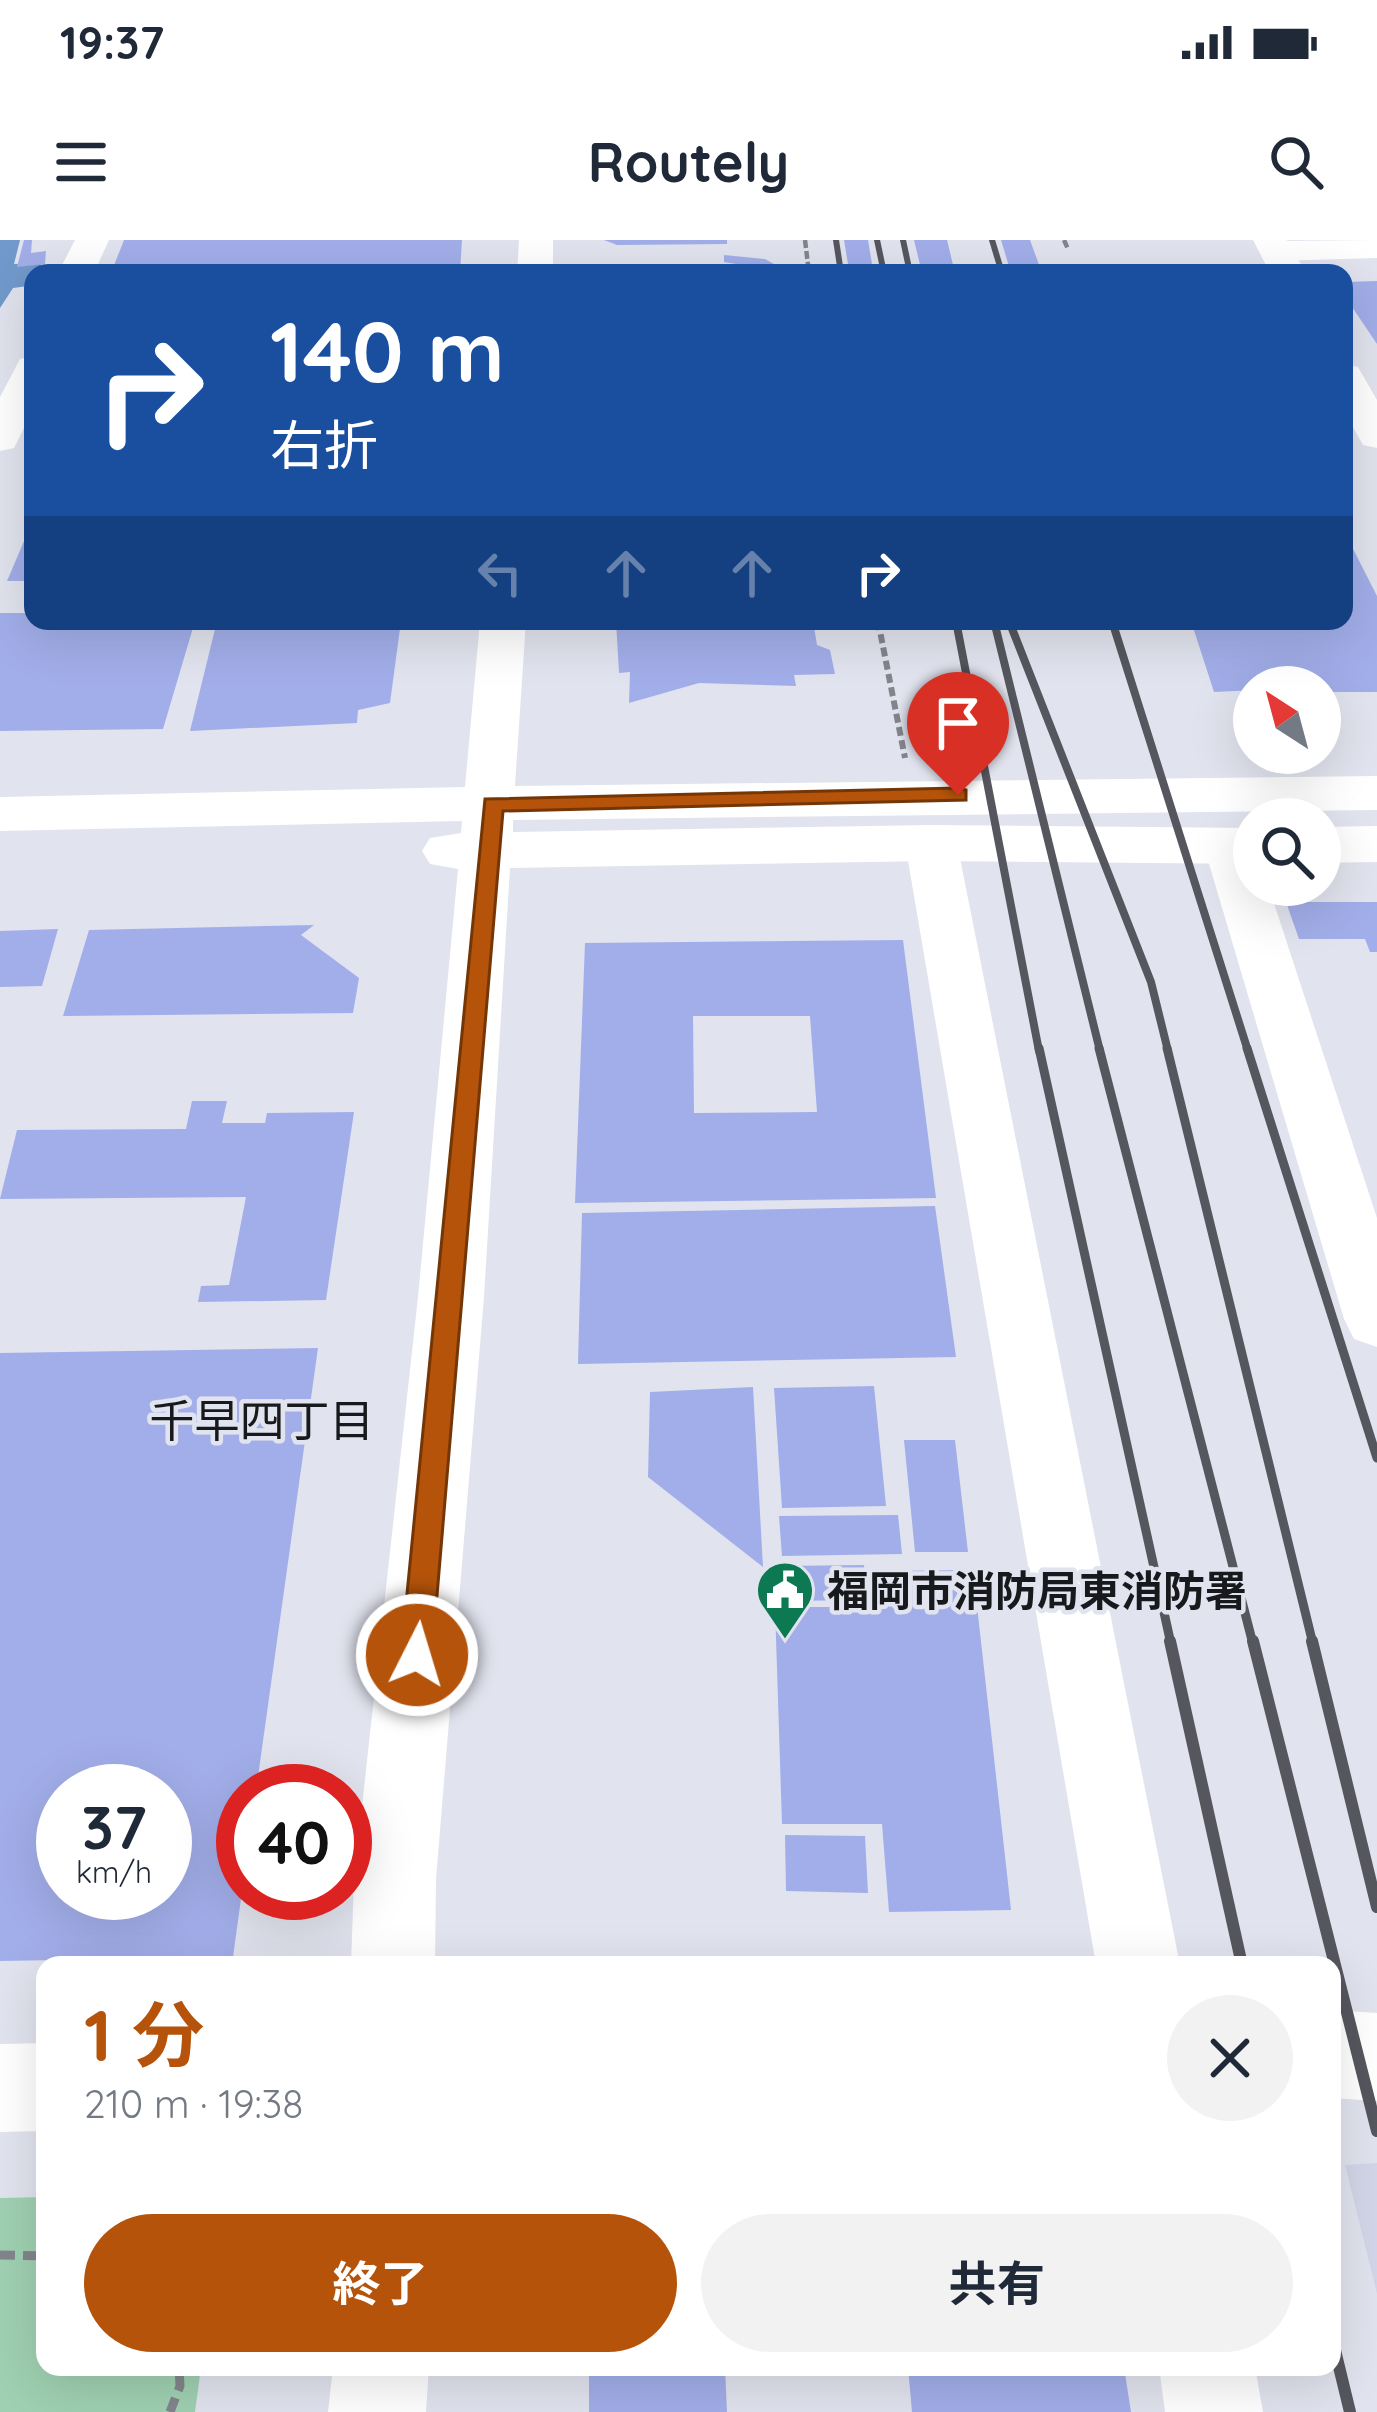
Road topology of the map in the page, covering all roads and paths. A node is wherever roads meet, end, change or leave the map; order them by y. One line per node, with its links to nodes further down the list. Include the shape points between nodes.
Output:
1 (1064, 240): 3 (path)
2 (1377, 248): 4 (street)
3 (1068, 249)
4 (1278, 255)
5 (24, 387): 8 (street)
6 (1353, 396): 7 (street)
7 (1377, 436)
8 (0, 439)
9 (502, 630): 14 (street)
10 (880, 630): 13 (path)
11 (1377, 793): 13 (street)
12 (0, 814): 14 (street)
13 (922, 819): 14 (street); 17 (street); 22 (street)
14 (491, 827): 18 (street); 21 (street)
15 (1377, 844): 16 (street)
16 (1341, 845)
17 (1233, 846)
18 (0, 857)
19 (1259, 906): 20 (street)
20 (1377, 1319)
21 (394, 1956)
22 (1136, 1956)
23 (1341, 2055): 24 (street)
24 (1377, 2057)
25 (36, 2087): 26 (street)
26 (0, 2088)
27 (0, 2255): 28 (path)
28 (36, 2256)
29 (179, 2376): 32 (path)
30 (380, 2376): 33 (street)
31 (1208, 2376): 34 (street)
32 (170, 2412)
33 (377, 2412)
34 (1214, 2412)

